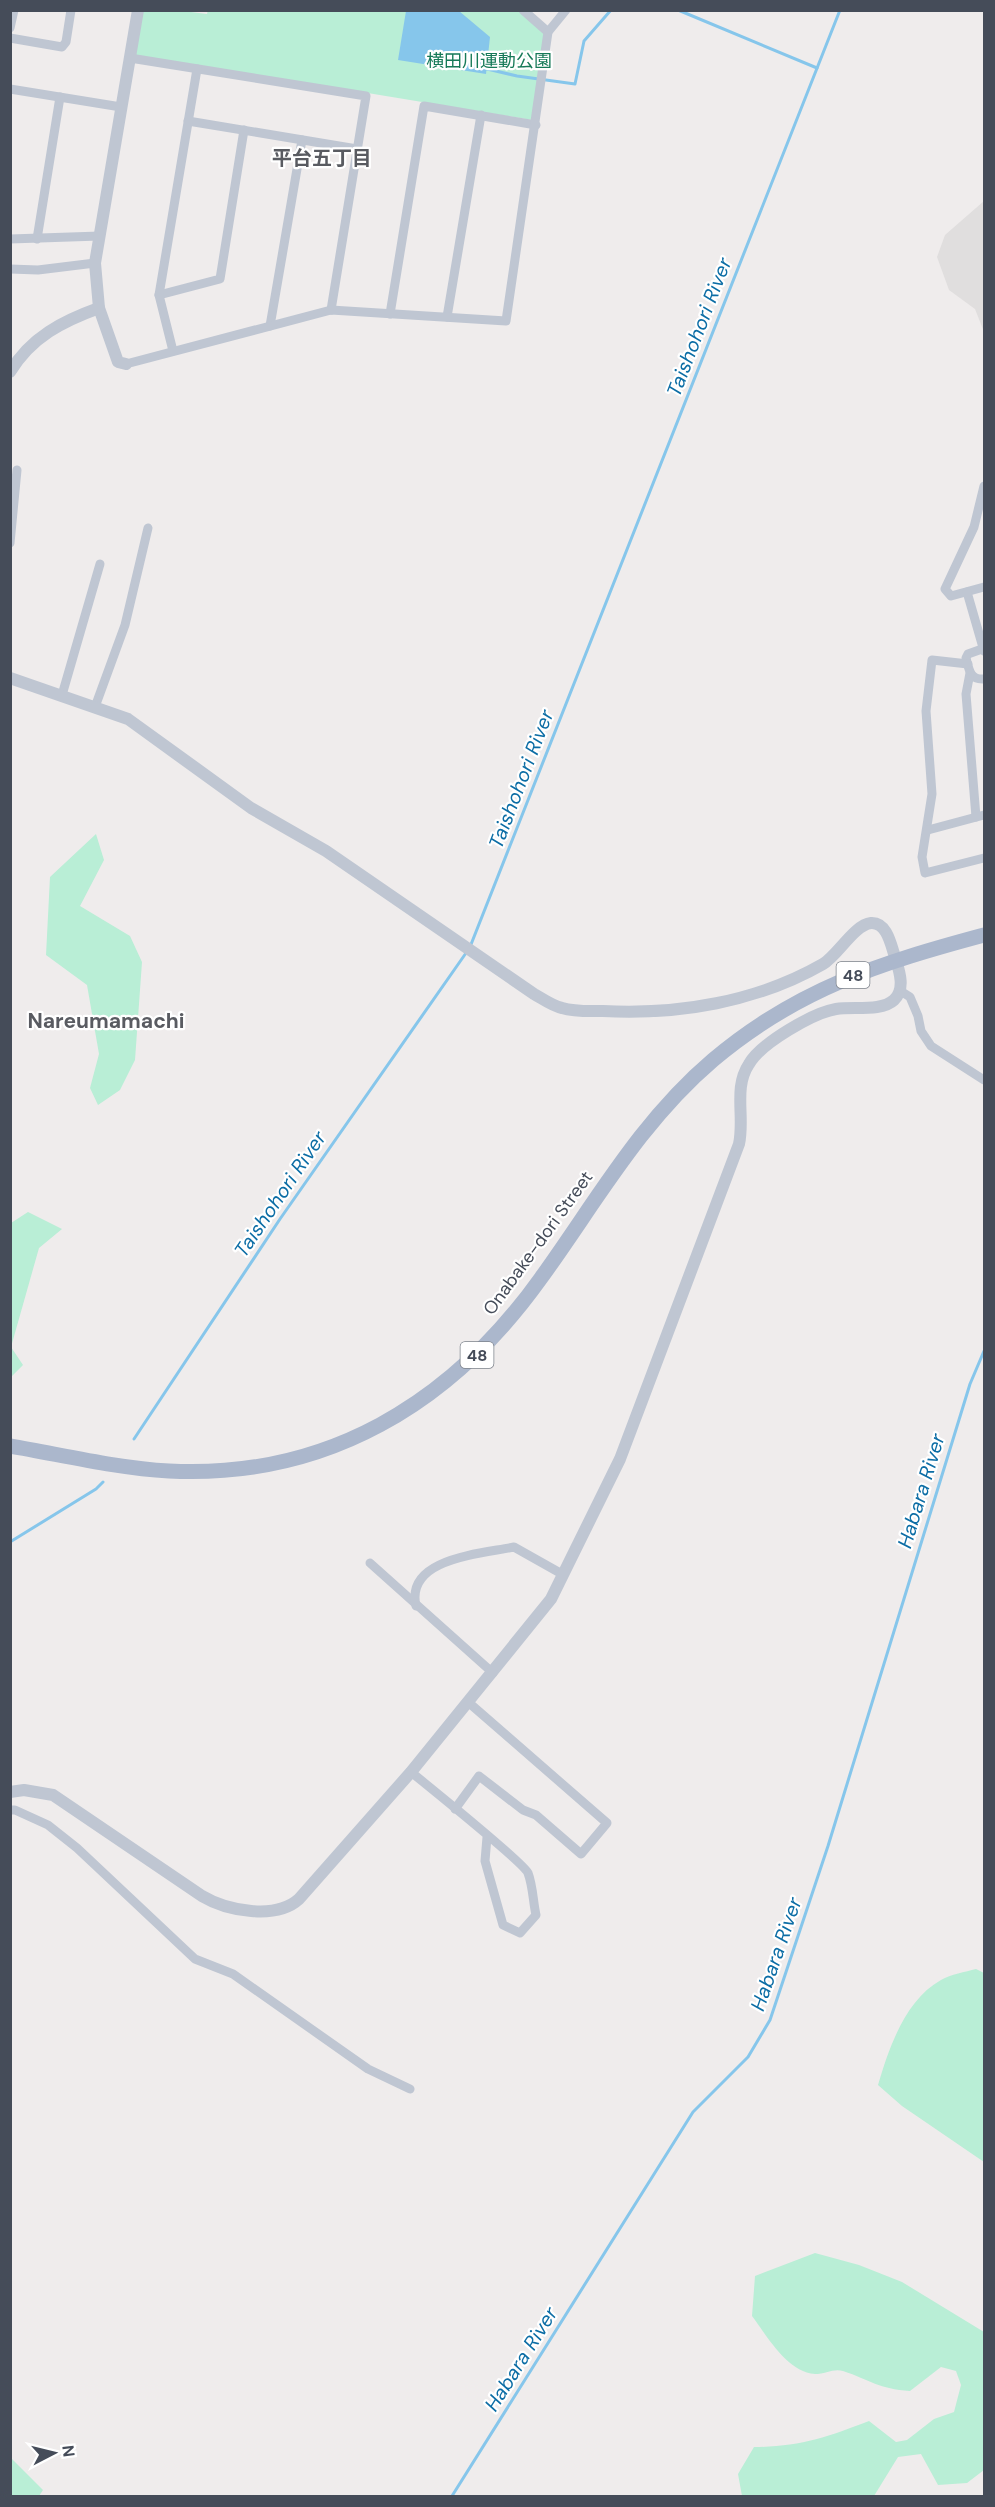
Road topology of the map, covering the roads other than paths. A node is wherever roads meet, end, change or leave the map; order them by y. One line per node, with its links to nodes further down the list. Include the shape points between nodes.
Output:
1 (14, 10): 6 (street)
2 (71, 10): 8 (street, via 62,46)
3 (138, 10): 9 (street)
4 (523, 10): 7 (street)
5 (566, 10): 7 (street)
6 (10, 28)
7 (548, 32): 16 (street)
8 (10, 38)
9 (130, 58): 10 (street); 13 (street)
10 (197, 69): 15 (street); 19 (street, via 366,96)
11 (10, 89): 12 (street)
12 (60, 97): 13 (street); 22 (street)
13 (121, 107): 20 (street)
14 (481, 115): 16 (street); 28 (street, via 424,106); 29 (street)
15 (188, 121): 17 (street); 25 (street)
16 (536, 124): 29 (street, via 506,321)
17 (244, 130): 18 (street); 25 (street, via 220,279)
18 (302, 140): 19 (street); 30 (street)
19 (357, 149): 27 (street)
20 (100, 236): 22 (street); 23 (street)
21 (10, 239): 22 (street)
22 (38, 239)
23 (95, 263): 24 (street); 26 (street)
24 (10, 269)
25 (159, 296): 31 (street)
26 (99, 308): 32 (street, via 118,363); 33 (street, via 70,318 44,334)
27 (331, 310): 28 (street); 30 (street)
28 (390, 314): 29 (street)
29 (447, 317)
30 (270, 326): 31 (street)
31 (173, 351): 32 (street)
32 (126, 364)
33 (10, 372)
34 (17, 470): 39 (street)
35 (984, 486): 37 (street)
36 (984, 522): 37 (street)
37 (974, 525): 42 (street, via 945,589 951,596)
38 (148, 528): 48 (street, via 125,625)
39 (10, 543)
40 (100, 564): 47 (street)
41 (984, 587): 42 (street)
42 (967, 592): 43 (street)
43 (983, 650): 44 (street, via 968,654)
44 (969, 669): 46 (street, via 978,679); 49 (street, via 966,694); 50 (street, via 932,660 926,711 932,776)
45 (10, 678): 47 (street)
46 (984, 679)
47 (62, 695): 48 (street)
48 (95, 707): 53 (street, via 128,718 251,808 326,852 556,1006 623,1012 700,1007 763,990 825,963 867,924 879,924)
49 (980, 816): 50 (street)
50 (928, 830): 51 (street, via 922,857 925,873)
51 (984, 858)
52 (984, 935): 53 (main road, Onabake-dori Street / 48)
53 (896, 960): 54 (street); 56 (main road, Onabake-dori Street / 48, via 811,993 711,1062 628,1150 541,1278 483,1349 436,1390 385,1422 292,1459 208,1470 166,1471)
54 (899, 990): 55 (street, via 910,997 921,1031 931,1046); 58 (street, via 894,1000 883,1005 826,1011 769,1045 748,1064 741,1087 739,1144 620,1459)
55 (984, 1080)
56 (10, 1446)
57 (370, 1563): 59 (street)
58 (562, 1574): 59 (street, via 514,1547 432,1568 413,1593); 60 (street, via 551,1599)
59 (416, 1606): 60 (street)
60 (493, 1673): 61 (street)
61 (468, 1702): 62 (street); 64 (street, via 607,1823 581,1854 536,1815 523,1810 479,1776)
62 (411, 1772): 63 (street, via 299,1899 283,1908 260,1910 210,1901 53,1795); 64 (street)
63 (10, 1792)
64 (455, 1809): 66 (street)
65 (10, 1810): 67 (street, via 48,1825 77,1848 195,1959 233,1974 368,2069)
66 (487, 1837): 66 (street, via 485,1861 503,1926 520,1933 536,1915 528,1871)
67 (410, 2089)

